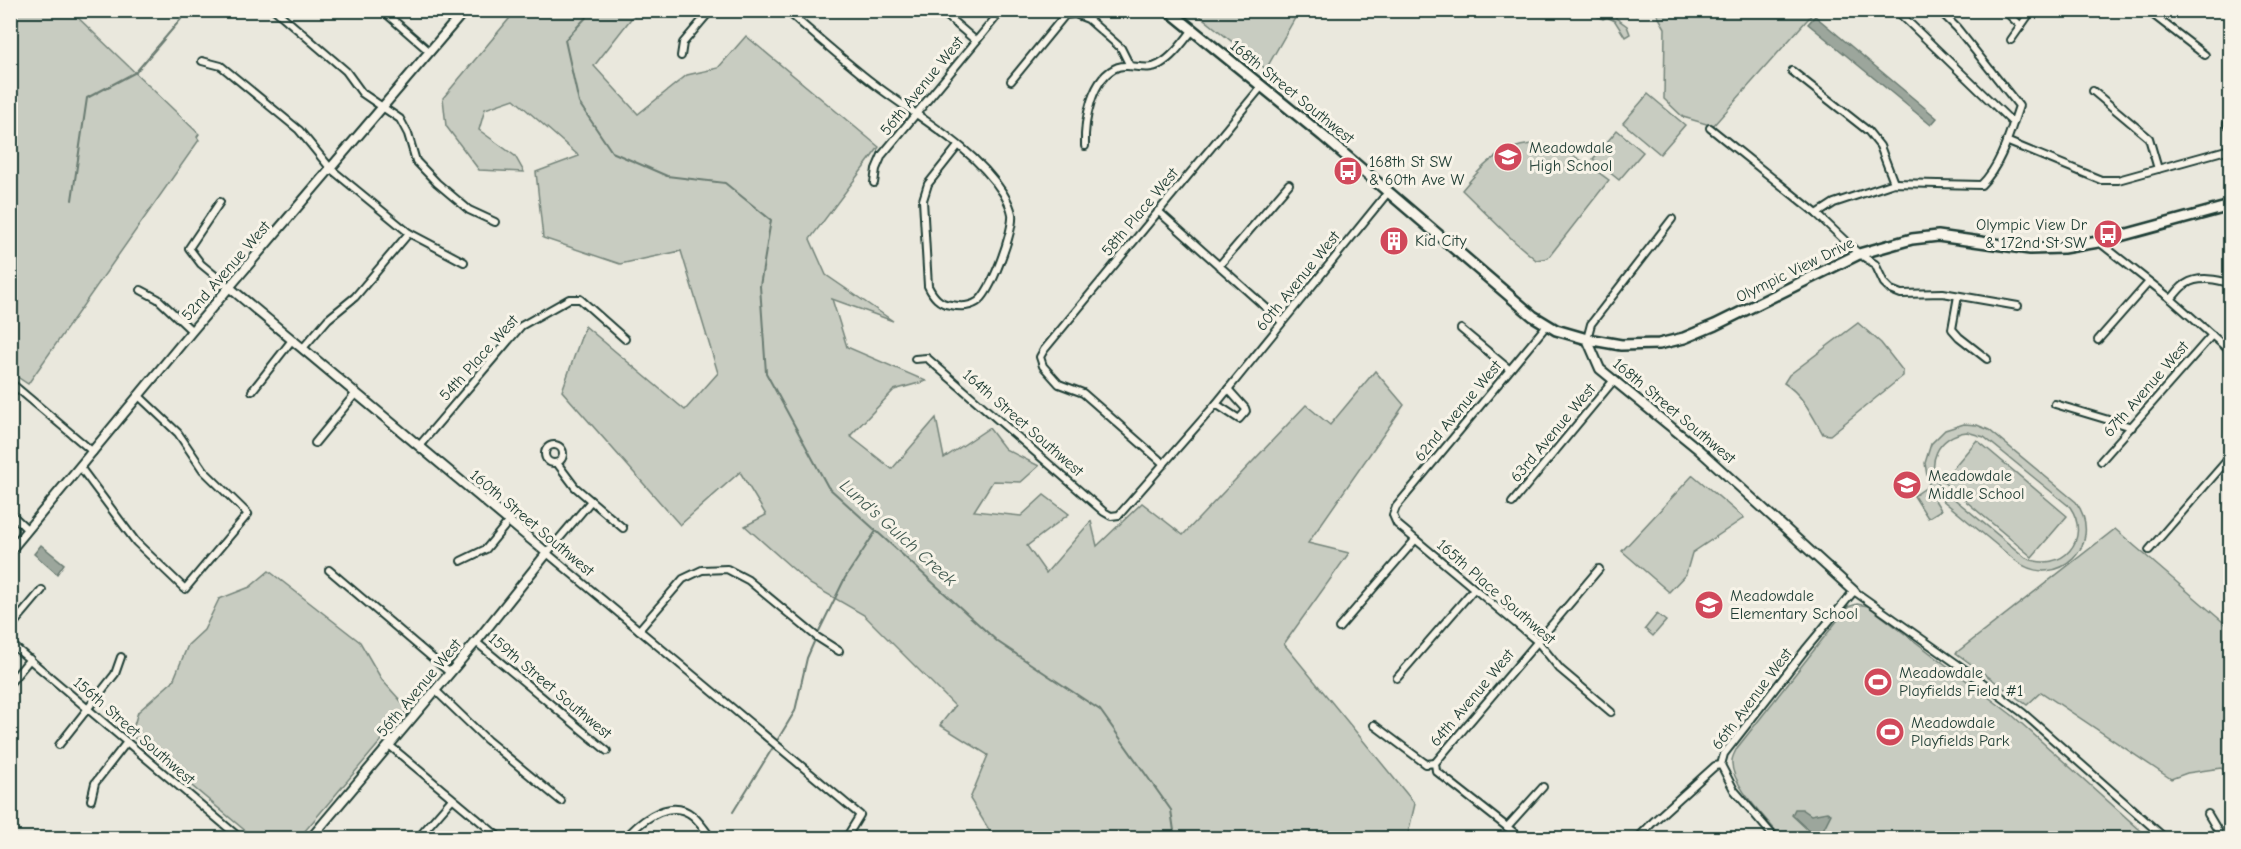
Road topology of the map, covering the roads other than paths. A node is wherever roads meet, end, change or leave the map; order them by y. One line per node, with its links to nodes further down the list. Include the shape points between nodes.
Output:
1 (275, 10): 27 (street, via 346,71 362,93)
2 (382, 10): 18 (street)
3 (465, 10): 18 (street, 52nd Avenue West)
4 (711, 10): 20 (street, via 683,44)
5 (786, 10): 28 (street, via 874,84)
6 (940, 10): 17 (street)
7 (1002, 10): 17 (street, 56th Avenue West)
8 (1168, 10): 15 (main road, 168th Street Southwest)
9 (1896, 10): 29 (street)
10 (1939, 10): 29 (street, via 2019,106)
11 (2004, 10): 14 (street)
12 (2032, 10): 14 (street)
13 (2147, 10): 19 (street)
14 (2021, 26): 16 (street)
15 (1192, 31): 22 (street, via 1158,65); 25 (main road, 168th Street Southwest)
16 (2011, 40)
17 (976, 41): 28 (street, 56th Avenue West)
18 (430, 52): 27 (street, 52nd Avenue West)
19 (2205, 55)
20 (681, 56)
21 (202, 61): 35 (street, via 221,66 290,123)
22 (1130, 66): 24 (street, via 1121,48 1088,19 1065,15); 33 (street, via 1117,68 1097,87 1088,112)
23 (1792, 71): 38 (street, via 1868,131 1880,146)
24 (1011, 81)
25 (1262, 86): 40 (main road, 168th Street Southwest); 43 (street, 58th Place West)
26 (2093, 91): 36 (street, via 2149,138)
27 (384, 106): 35 (street, 52nd Avenue West); 46 (street, via 400,119 416,161 436,183 470,210)
28 (917, 114): 32 (street); 37 (street, 56th Avenue West, via 882,155)
29 (2013, 123): 31 (street)
30 (1710, 128): 44 (street)
31 (2006, 141): 36 (street, via 2102,180 2118,180); 38 (street, via 1981,185)
32 (958, 146): 32 (street, via 1004,194 1012,215 1009,235 988,291 979,302 963,307 945,305 928,286 923,200 928,183)
33 (1086, 146)
34 (2230, 149): 36 (street)
35 (331, 169): 47 (street); 54 (street, 52nd Avenue West)
36 (2158, 169)
37 (874, 183)
38 (1894, 183): 44 (street, via 1834,203)
39 (1289, 184): 51 (street)
40 (1389, 191): 59 (street, 60th Avenue West); 60 (main road, 168th Street Southwest)
41 (220, 202): 54 (street, 160th Street Southwest, via 189,248 201,264)
42 (2230, 206): 48 (main road, Olympic View Drive)
43 (1158, 211): 51 (street); 88 (street, 58th Place West, via 1041,357 1043,366 1059,384 1083,393)
44 (1817, 214): 49 (street)
45 (1672, 219): 65 (street, via 1591,324)
46 (495, 222)
47 (409, 232): 50 (street); 68 (street, via 356,297 328,319)
48 (2098, 242): 49 (main road, Olympic View Drive, via 2030,249 1938,236 1912,238); 52 (street)
49 (1859, 254): 56 (street, via 1875,264 1891,290 1901,294); 65 (main road, Olympic View Drive, via 1684,338 1642,345)
50 (464, 262)
51 (1219, 266): 59 (street)
52 (2149, 282): 57 (street); 67 (street)
53 (2230, 284): 57 (street, via 2219,279 2186,283)
54 (229, 287): 62 (street, 52nd Avenue West); 66 (street, 160th Street Southwest)
55 (141, 290): 62 (street, via 158,299)
56 (1958, 296): 58 (street); 71 (street, via 1952,329)
57 (2171, 299): 63 (street)
58 (2018, 306)
59 (1282, 322): 75 (street, 60th Avenue West)
60 (1546, 325): 65 (main road, 168th Street Southwest); 72 (street, 62nd Avenue West)
61 (1461, 329): 72 (street)
62 (192, 331): 78 (street, 52nd Avenue West)
63 (2212, 334): 69 (street); 81 (street, 67th Avenue West)
64 (625, 339): 83 (street, 54th Place West, via 580,298 569,299 521,326)
65 (1587, 339): 73 (street, 168th Street Southwest, via 1600,369)
66 (292, 340): 68 (street, 160th Street Southwest); 76 (street)
67 (2098, 340)
68 (303, 348): 77 (street, 160th Street Southwest)
69 (2230, 351)
70 (915, 359): 94 (street, 164th Street Southwest, via 927,358)
71 (1987, 359)
72 (1509, 369): 93 (street, 62nd Avenue West)
73 (1614, 380): 91 (street, 63rd Avenue West); 107 (street, 168th Street Southwest, via 1698,448)
74 (10, 382): 84 (street)
75 (1228, 388): 79 (street, 60th Avenue West); 79 (street, via 1245,408 1244,416 1235,417)
76 (252, 391)
77 (356, 393): 82 (street); 83 (street, 160th Street Southwest)
78 (139, 396): 84 (street, 52nd Avenue West); 89 (street, via 178,433 203,470 248,514 184,589 136,542)
79 (1216, 404): 88 (street, 60th Avenue West)
80 (2055, 404): 81 (street)
81 (2132, 427): 86 (street, 67th Avenue West)
82 (315, 443)
83 (419, 446): 95 (street, 160th Street Southwest)
84 (93, 452): 89 (street, 52nd Avenue West)
85 (2230, 457): 99 (street)
86 (2101, 461)
87 (557, 463): 90 (street)
88 (1164, 464): 94 (street, 60th Avenue West, via 1119,515)
89 (80, 467): 97 (street, 52nd Avenue West)
90 (591, 501): 96 (street); 101 (street)
91 (1512, 503)
92 (10, 513): 97 (street)
93 (1393, 515): 98 (street, 165th Place Southwest)
94 (1111, 516)
95 (509, 521): 101 (street, 160th Street Southwest); 102 (street, via 486,549)
96 (622, 528)
97 (28, 530): 100 (street, 52nd Avenue West)
98 (1415, 540): 105 (street, 165th Place Southwest); 109 (street)
99 (2149, 550)
100 (10, 551)
101 (547, 553): 110 (street, 160th Street Southwest); 111 (street, 56th Avenue West)
102 (461, 561)
103 (1599, 569): 112 (street, 64th Avenue West)
104 (329, 570): 117 (street)
105 (1474, 589): 112 (street, 165th Place Southwest); 118 (street)
106 (42, 590): 108 (street)
107 (1854, 591): 129 (street, 66th Avenue West, via 1724,754); 148 (street, 168th Street Southwest, via 2023,713)
108 (10, 628)
109 (1339, 628)
110 (639, 630): 114 (street, via 683,579 702,570 727,569 748,580); 144 (street, 160th Street Southwest, via 860,815)
111 (476, 642): 117 (street, 56th Avenue West); 127 (street, 159th Street Southwest)
112 (1538, 642): 122 (street, 165th Place Southwest, via 1560,669); 128 (street, 64th Avenue West)
113 (10, 643): 116 (street, 156th Street Southwest)
114 (839, 651)
115 (121, 657): 121 (street, via 115,674)
116 (30, 659): 119 (street); 121 (street, 156th Street Southwest)
117 (450, 673): 120 (street, 56th Avenue West)
118 (1397, 678)
119 (10, 683)
120 (435, 690): 126 (street, 56th Avenue West); 133 (street, via 487,740)
121 (89, 709): 124 (street, 156th Street Southwest); 125 (street)
122 (1611, 712)
123 (1374, 725): 128 (street, via 1425,764)
124 (128, 742): 132 (street, via 95,783); 139 (street, 156th Street Southwest)
125 (59, 745)
126 (388, 745): 131 (street); 140 (street, 56th Avenue West)
127 (607, 751)
128 (1435, 763): 135 (street, via 1436,771)
129 (1721, 765): 146 (street, 66th Avenue West, via 1715,766); 147 (street, via 1734,790)
130 (1543, 787): 135 (street)
131 (452, 799): 141 (street); 142 (street)
132 (91, 800)
133 (561, 801)
134 (2208, 814): 138 (street)
135 (1507, 828): 145 (street)
136 (630, 833): 143 (street, via 644,819 668,809 680,809 692,815)
137 (2230, 834): 138 (street)
138 (2220, 837)
139 (240, 838)
140 (311, 838)
141 (418, 838)
142 (500, 838)
143 (711, 838)
144 (846, 838)
145 (1521, 838)
146 (1638, 838)
147 (1775, 838)
148 (2165, 838)

